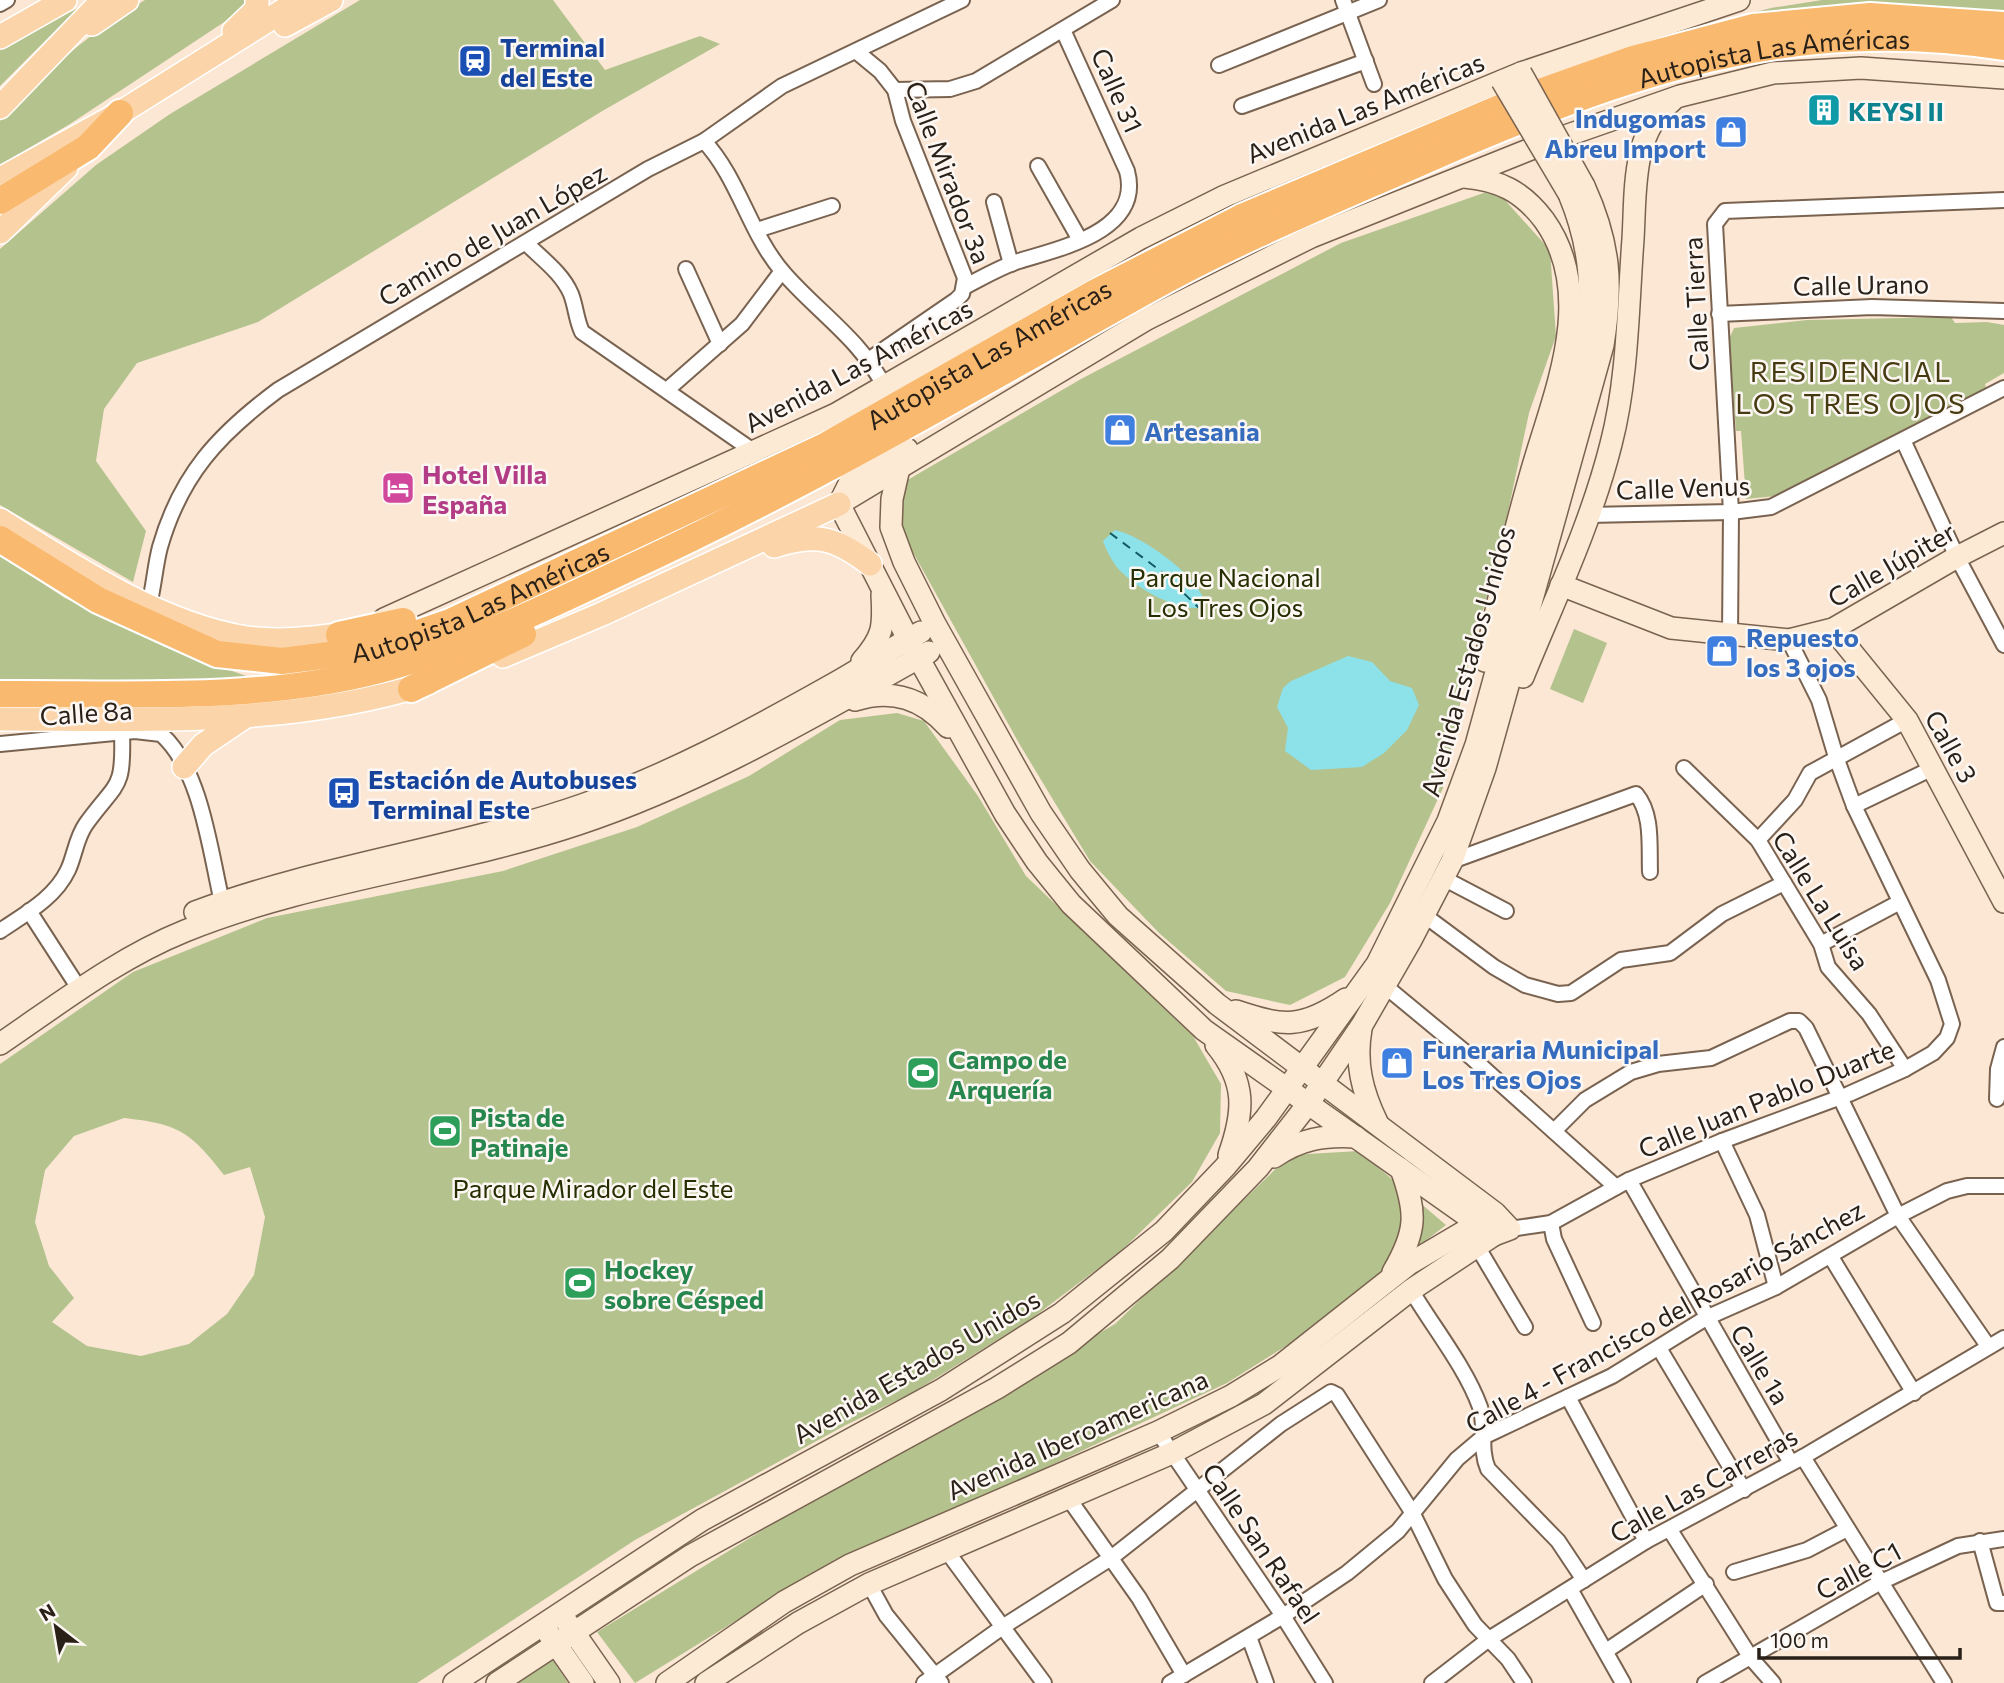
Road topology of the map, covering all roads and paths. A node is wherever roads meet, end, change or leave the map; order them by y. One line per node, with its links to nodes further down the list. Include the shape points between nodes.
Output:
1 (7, 0): 12 (street)
2 (65, 0): 16 (main road)
3 (103, 0): 20 (main road)
4 (127, 0): 20 (main road)
5 (257, 0): 27 (main road, via 257,9 247,21)
6 (300, 0): 21 (main road)
7 (331, 0): 21 (main road)
8 (962, 0): 18 (street, Camino de Juan López)
9 (1112, 0): 15 (street)
10 (1379, 0): 13 (street)
11 (1739, 0): 23 (street, Avenida Las Américas)
12 (0, 4)
13 (1345, 6): 19 (street); 22 (street)
14 (2004, 26): 58 (highway, Autopista Las Américas, via 1897,16 1818,19 1720,34 1587,75 1327,179 1170,252)
15 (1063, 30): 26 (street, via 962,87); 43 (street, Calle 31, via 1127,171 1130,194 1122,211)
16 (0, 37)
17 (2004, 47): 69 (highway, Autopista Las Américas, via 1872,36 1778,44 1692,62 1564,104 1248,239 1153,287 851,458)
18 (857, 52): 26 (street, Calle Mirador 3a); 32 (street, Camino de Juan López, via 782,86)
19 (1366, 61): 25 (street); 29 (street)
20 (43, 63): 30 (main road)
21 (203, 63): 27 (main road)
22 (1219, 65)
23 (1511, 77): 53 (street, Avenida Las Américas, via 1265,178 1141,238); 61 (street, Avenida Estados Unidos, bridge, via 1598,217 1610,280 1603,345)
24 (2004, 78): 28 (street, via 1899,69 1812,70 1733,81)
25 (1374, 84)
26 (895, 90): 48 (street, Calle Mirador 3a, via 962,270)
27 (148, 96): 31 (main road)
28 (1680, 96): 35 (street); 65 (street, via 1655,117 1643,144 1616,423)
29 (1241, 106)
30 (0, 107)
31 (120, 113): 33 (highway); 36 (main road)
32 (704, 141): 41 (street, via 741,195); 44 (street, Camino de Juan López, via 648,169)
33 (88, 148): 38 (highway); 42 (main road)
34 (1038, 166): 43 (street)
35 (1462, 177): 56 (street, via 1311,237 1159,313); 99 (street, via 1505,185 1537,212 1563,258 1570,313 1564,357 1501,586)
36 (0, 179)
37 (2004, 200): 50 (street, Calle Tierra, via 1725,211 1715,224)
38 (0, 201)
39 (994, 202): 45 (street)
40 (832, 206): 41 (street)
41 (757, 230): 47 (street)
42 (0, 232)
43 (1080, 240): 45 (street)
44 (526, 243): 55 (street, via 561,276 582,332); 75 (street, Camino de Juan López, via 278,390 223,433 176,499 159,549)
45 (1011, 264): 48 (street)
46 (686, 269): 51 (street)
47 (782, 271): 51 (street, via 742,324); 52 (street)
48 (964, 287): 52 (street, Calle Mirador 3a, via 956,300)
49 (2004, 311): 50 (street, Calle Urano, via 1872,307)
50 (1719, 314): 64 (street, Calle Tierra)
51 (720, 344): 55 (street)
52 (870, 359): 53 (street)
53 (885, 388): 59 (street, Avenida Las Américas)
54 (2004, 388): 57 (street, Calle Venus)
55 (668, 389): 59 (street)
56 (988, 414): 60 (street); 62 (street, via 864,470 846,485)
57 (1903, 440): 64 (street, Calle Venus, via 1771,507); 70 (street)
58 (825, 446): 68 (highway, Autopista Las Américas, via 450,622 369,650 282,661 217,654 188,643 98,600); 78 (highway, via 701,491 419,617)
59 (755, 453): 78 (street, Avenida Las Américas, via 420,604)
60 (899, 468): 62 (street); 77 (street, via 891,527)
61 (1557, 480): 63 (street, Avenida Estados Unidos); 99 (street, Avenida Estados Unidos)
62 (839, 505): 71 (street); 72 (main road)
63 (1558, 511): 73 (street); 96 (street, Avenida Estados Unidos)
64 (1731, 512): 65 (street, Calle Venus); 79 (street, Calle Tierra)
65 (1588, 515): 73 (street)
66 (0, 520): 75 (main road, Avenida Las Américas)
67 (2004, 533): 70 (street, Calle Júpiter)
68 (0, 539)
69 (687, 542): 84 (highway); 85 (highway, Autopista Las Américas, via 449,647 376,671 292,688)
70 (1957, 557): 76 (street, Calle Júpiter); 81 (street)
71 (870, 564): 72 (main road, via 830,540 799,538); 74 (street)
72 (705, 568): 84 (main road, via 465,671)
73 (1561, 585): 79 (street, Calle Júpiter, via 1671,628); 96 (street)
74 (882, 586): 82 (street); 83 (street, via 884,619 879,641 859,665)
75 (149, 605): 78 (main road, Avenida Las Américas, via 248,638)
76 (1833, 629): 80 (street, Calle Júpiter); 89 (street, Calle 3)
77 (940, 633): 82 (street); 116 (street, via 1041,813 1080,870 1118,916)
78 (339, 635)
79 (1730, 636): 80 (street, Calle Júpiter)
80 (1790, 640): 94 (street, Calle Juan Pablo Duarte, via 1819,700)
81 (2004, 645)
82 (913, 648): 83 (street); 86 (street); 93 (street)
83 (832, 686): 105 (street, via 698,757 579,806)
84 (411, 689): 87 (main road)
85 (0, 694)
86 (823, 710): 93 (street, via 867,696 898,695 933,710); 113 (street, via 680,785 610,813 528,839 322,888 215,920)
87 (251, 714): 90 (main road); 95 (main road, via 202,744)
88 (0, 719): 90 (main road)
89 (1907, 720): 94 (street); 98 (street, Calle 3)
90 (160, 726): 91 (street, Calle 8a); 95 (street, Calle 8a)
91 (122, 733): 92 (street, Calle 8a); 108 (street, via 123,764 113,793 86,823 56,888)
92 (0, 744)
93 (966, 745): 119 (street, via 1005,814 1071,904)
94 (1836, 757): 100 (street, Calle Juan Pablo Duarte); 101 (street, via 1810,773 1794,800)
95 (184, 766): 105 (street, Calle 8a, via 197,796)
96 (1485, 768): 102 (street, Avenida Estados Unidos)
97 (1684, 768): 101 (street, Calle La Luisa)
98 (1933, 768): 100 (street); 107 (street, Calle 3)
99 (1465, 778): 115 (street, Avenida Estados Unidos, via 1410,901 1377,964)
100 (1854, 806): 106 (street, Calle Juan Pablo Duarte)
101 (1758, 840): 104 (street, Calle La Luisa)
102 (1447, 869): 103 (street, via 1636,794 1648,823); 109 (street); 110 (street, Avenida Estados Unidos)
103 (1650, 872)
104 (1784, 883): 110 (street, via 1722,914 1670,953 1621,960 1571,993 1525,985); 112 (street, Calle La Luisa)
105 (222, 902): 113 (street, via 172,921)
106 (1900, 902): 112 (street); 123 (street, Calle Juan Pablo Duarte, via 1938,980 1952,1024 1947,1038 1933,1052)
107 (2004, 902)
108 (29, 911): 111 (street); 113 (street)
109 (1506, 911)
110 (1424, 915): 114 (street, Avenida Estados Unidos)
111 (0, 931)
112 (1822, 944): 123 (street, Calle La Luisa, via 1828,967 1869,1014)
113 (76, 984): 118 (street); 120 (street)
114 (1385, 986): 117 (street, Avenida Estados Unidos); 130 (street, Calle 1a)
115 (1356, 992): 116 (street, via 1326,1013 1293,1024 1274,1024); 122 (street, Avenida Estados Unidos)
116 (1217, 1004): 122 (street)
117 (1362, 1024): 124 (street, Avenida Estados Unidos); 129 (street, via 1359,1069)
118 (0, 1028)
119 (1204, 1030): 125 (street); 133 (street, via 1227,1058 1240,1086 1241,1119)
120 (0, 1044)
121 (2004, 1047): 127 (street)
122 (1301, 1068): 124 (street); 125 (street, Avenida Estados Unidos)
123 (1905, 1069): 126 (street, Calle Juan Pablo Duarte)
124 (1321, 1082): 128 (street, Avenida Estados Unidos); 129 (street)
125 (1285, 1089): 128 (street); 133 (street, Avenida Estados Unidos)
126 (1840, 1097): 130 (street, via 1806,1028 1799,1021 1790,1021 1711,1058 1630,1072 1585,1100); 132 (street, Calle Juan Pablo Duarte); 138 (street)
127 (1997, 1099)
128 (1308, 1104): 131 (street); 134 (street, Avenida Estados Unidos)
129 (1378, 1124): 140 (street)
130 (1554, 1130): 136 (street, Calle 1a)
131 (1356, 1137): 134 (street, via 1328,1135 1294,1143); 135 (street)
132 (1722, 1141): 136 (street, Calle Juan Pablo Duarte); 143 (street, via 1757,1215)
133 (1225, 1167): 176 (street, Avenida Estados Unidos, via 1164,1231 1062,1313 941,1390 702,1520)
134 (1258, 1168): 179 (street, Avenida Estados Unidos, via 1170,1259 1069,1343 997,1388 690,1556)
135 (1401, 1169): 140 (street); 142 (street, via 1415,1220 1408,1247)
136 (1622, 1184): 139 (street, Calle Juan Pablo Duarte); 145 (street, Calle 1a)
137 (2004, 1186): 138 (street, Calle 4 - Francisco del Rosario Sánchez, via 1947,1191)
138 (1898, 1216): 141 (street, Calle 4 - Francisco del Rosario Sánchez); 149 (street)
139 (1551, 1223): 140 (street, Calle Juan Pablo Duarte); 146 (street)
140 (1490, 1229): 142 (street, Avenida Iberoamericana); 144 (street, Avenida Iberoamericana); 147 (street)
141 (1831, 1257): 143 (street, Calle 4 - Francisco del Rosario Sánchez); 151 (street)
142 (1389, 1278): 153 (street, Avenida Iberoamericana, via 1280,1366)
143 (1776, 1287): 145 (street, Calle 4 - Francisco del Rosario Sánchez)
144 (1411, 1290): 154 (street, via 1473,1388 1485,1422); 155 (street, Avenida Iberoamericana, via 1264,1404)
145 (1706, 1318): 150 (street, Calle 4 - Francisco del Rosario Sánchez); 156 (street, Calle 1a)
146 (1593, 1324)
147 (1525, 1327)
148 (2004, 1338): 149 (street, Calle Las Carreras)
149 (1989, 1346): 151 (street, Calle Las Carreras)
150 (1659, 1348): 152 (street, Calle 4 - Francisco del Rosario Sánchez); 158 (street)
151 (1914, 1393): 156 (street, Calle Las Carreras)
152 (1568, 1397): 154 (street, Calle 4 - Francisco del Rosario Sánchez); 164 (street)
153 (1158, 1432): 155 (street, Calle San Rafael); 189 (street, Avenida Iberoamericana, via 850,1565 785,1602)
154 (1483, 1437): 160 (street, Calle 4 - Francisco del Rosario Sánchez, via 1457,1459); 169 (street, via 1482,1456 1488,1469 1558,1541)
155 (1172, 1453): 157 (street, Calle San Rafael); 159 (street, Avenida Iberoamericana)
156 (1797, 1460): 158 (street, Calle Las Carreras); 161 (street, Calle 1a)
157 (1196, 1488): 160 (street, via 1331,1392); 167 (street); 175 (street, Calle San Rafael)
158 (1744, 1490): 162 (street, Calle Las Carreras)
159 (1069, 1499): 166 (street, Avenida Iberoamericana); 167 (street)
160 (1412, 1512): 175 (street, Calle 4 - Francisco del Rosario Sánchez, via 1398,1531 1347,1573); 180 (street, via 1446,1579)
161 (1847, 1529): 168 (street, via 1807,1550); 170 (street, Calle 1a)
162 (1670, 1530): 164 (street, Calle Las Carreras); 172 (street)
163 (2004, 1539): 165 (street, Calle C1)
164 (1646, 1541): 169 (street, Calle Las Carreras)
165 (1980, 1541): 170 (street, Calle C1, via 1958,1546); 174 (street, via 1997,1603)
166 (946, 1550): 171 (street, Avenida Iberoamericana); 177 (street)
167 (1111, 1558): 177 (street); 183 (street)
168 (1734, 1572)
169 (1584, 1580): 173 (street, Calle Las Carreras)
170 (1881, 1582): 182 (street, Calle C1); 200 (street, Calle 1a)
171 (869, 1584): 184 (street); 190 (street, Avenida Iberoamericana, via 798,1623)
172 (1706, 1584): 181 (street); 182 (street)
173 (1570, 1589): 180 (street, Calle Las Carreras); 181 (street)
174 (2004, 1603)
175 (1283, 1616): 178 (street, Calle 4 - Francisco del Rosario Sánchez); 194 (street, Calle San Rafael)
176 (551, 1618): 179 (street); 185 (street, Avenida Estados Unidos)
177 (1004, 1626): 184 (street); 191 (street)
178 (1249, 1637): 183 (street, Calle 4 - Francisco del Rosario Sánchez); 193 (street)
179 (565, 1638): 186 (street, Avenida Estados Unidos); 187 (street); 188 (street)
180 (1489, 1639): 195 (street, Calle Las Carreras); 196 (street)
181 (1606, 1651): 197 (street)
182 (1751, 1658): 198 (street, Calle C1); 199 (street)
183 (1184, 1675): 192 (street, Calle 4 - Francisco del Rosario Sánchez)
184 (933, 1680)
185 (454, 1683)
186 (497, 1683)
187 (583, 1683)
188 (609, 1683)
189 (667, 1683)
190 (706, 1683)
191 (1044, 1683)
192 (1170, 1683)
193 (1266, 1683)
194 (1325, 1683)
195 (1432, 1683)
196 (1524, 1683)
197 (1623, 1683)
198 (1704, 1683)
199 (1773, 1683)
200 (1944, 1683)

